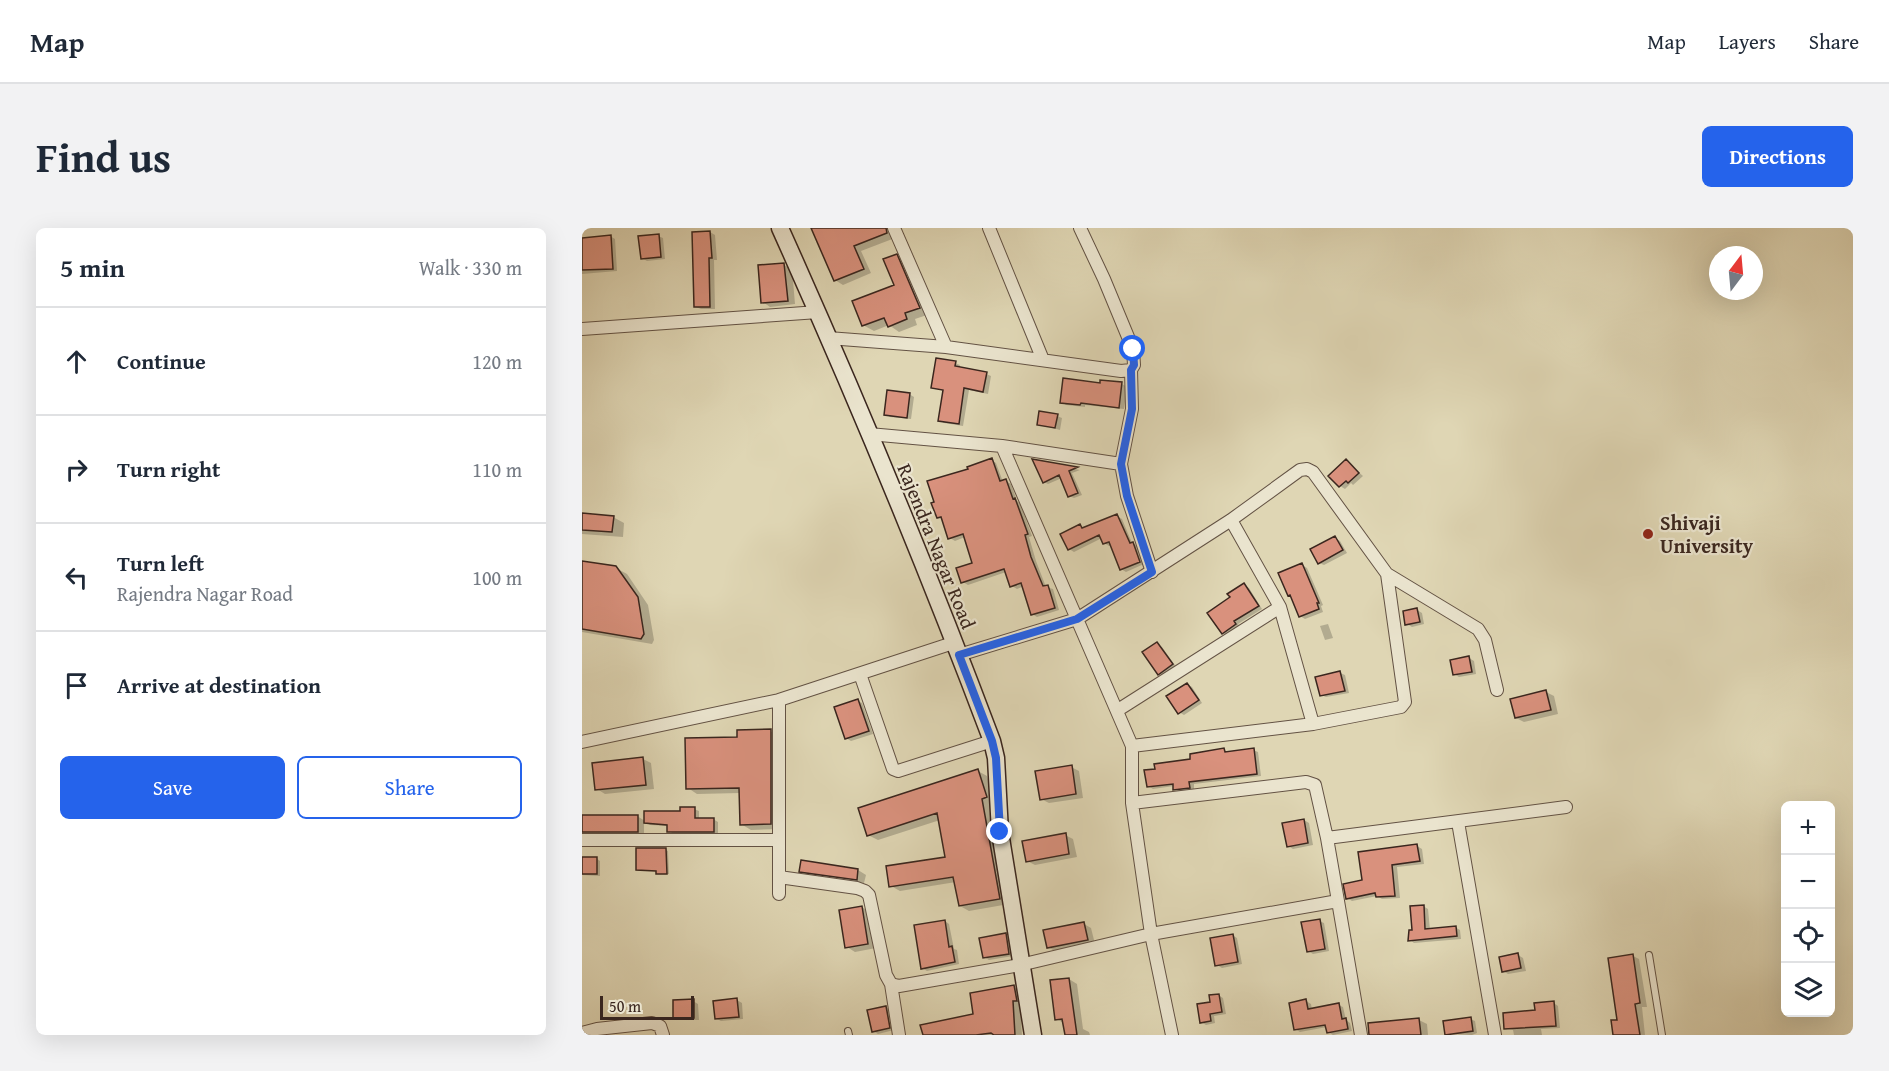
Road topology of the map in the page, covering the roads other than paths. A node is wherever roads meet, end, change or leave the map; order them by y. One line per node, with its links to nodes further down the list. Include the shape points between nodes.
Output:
1 (780, 228): 5 (street, Rajendra Nagar Road)
2 (894, 228): 8 (street)
3 (989, 228): 9 (street)
4 (1080, 228): 10 (street, via 1133,349)
5 (818, 312): 6 (street); 7 (street, Rajendra Nagar Road)
6 (582, 329)
7 (828, 338): 8 (street); 11 (street, Rajendra Nagar Road)
8 (946, 347): 9 (street)
9 (1042, 360): 10 (street)
10 (1131, 370): 13 (street, via 1132,409)
11 (869, 434): 12 (street); 19 (street, Rajendra Nagar Road)
12 (1002, 446): 13 (street); 18 (street)
13 (1121, 464): 15 (street, via 1127,496)
14 (1231, 520): 15 (street); 16 (street, via 1300,470 1307,469); 17 (street)
15 (1152, 572): 18 (street)
16 (1387, 574): 21 (street, via 1478,628 1485,640); 24 (street, via 1405,702 1401,707)
17 (1280, 606): 23 (street); 24 (street)
18 (1077, 619): 19 (street); 23 (street)
19 (956, 649): 20 (street); 25 (street, Rajendra Nagar Road)
20 (860, 674): 22 (street); 25 (street, via 893,769 898,771)
21 (1497, 690)
22 (779, 700): 26 (street); 33 (street)
23 (1118, 710): 27 (street)
24 (1313, 724): 27 (street)
25 (992, 741): 39 (street, Rajendra Nagar Road, via 1000,832)
26 (582, 742)
27 (1132, 746): 28 (street)
28 (1132, 803): 31 (street, via 1306,782 1315,785); 37 (street)
29 (1566, 807): 30 (street)
30 (1458, 822): 31 (street); 47 (street)
31 (1326, 838): 36 (street)
32 (582, 840): 33 (street)
33 (779, 840): 34 (street)
34 (779, 877): 35 (street); 40 (street, via 866,891)
35 (779, 894)
36 (1338, 901): 37 (street); 46 (street)
37 (1151, 934): 39 (street); 45 (street)
38 (1649, 955): 48 (lane)
39 (1020, 965): 40 (street, via 899,986); 44 (street, Rajendra Nagar Road)
40 (891, 984): 43 (street)
41 (582, 1033): 42 (street, via 652,1023 660,1026)
42 (663, 1035)
43 (899, 1035)
44 (1033, 1035)
45 (1172, 1035)
46 (1361, 1035)
47 (1495, 1035)
48 (1662, 1035)

